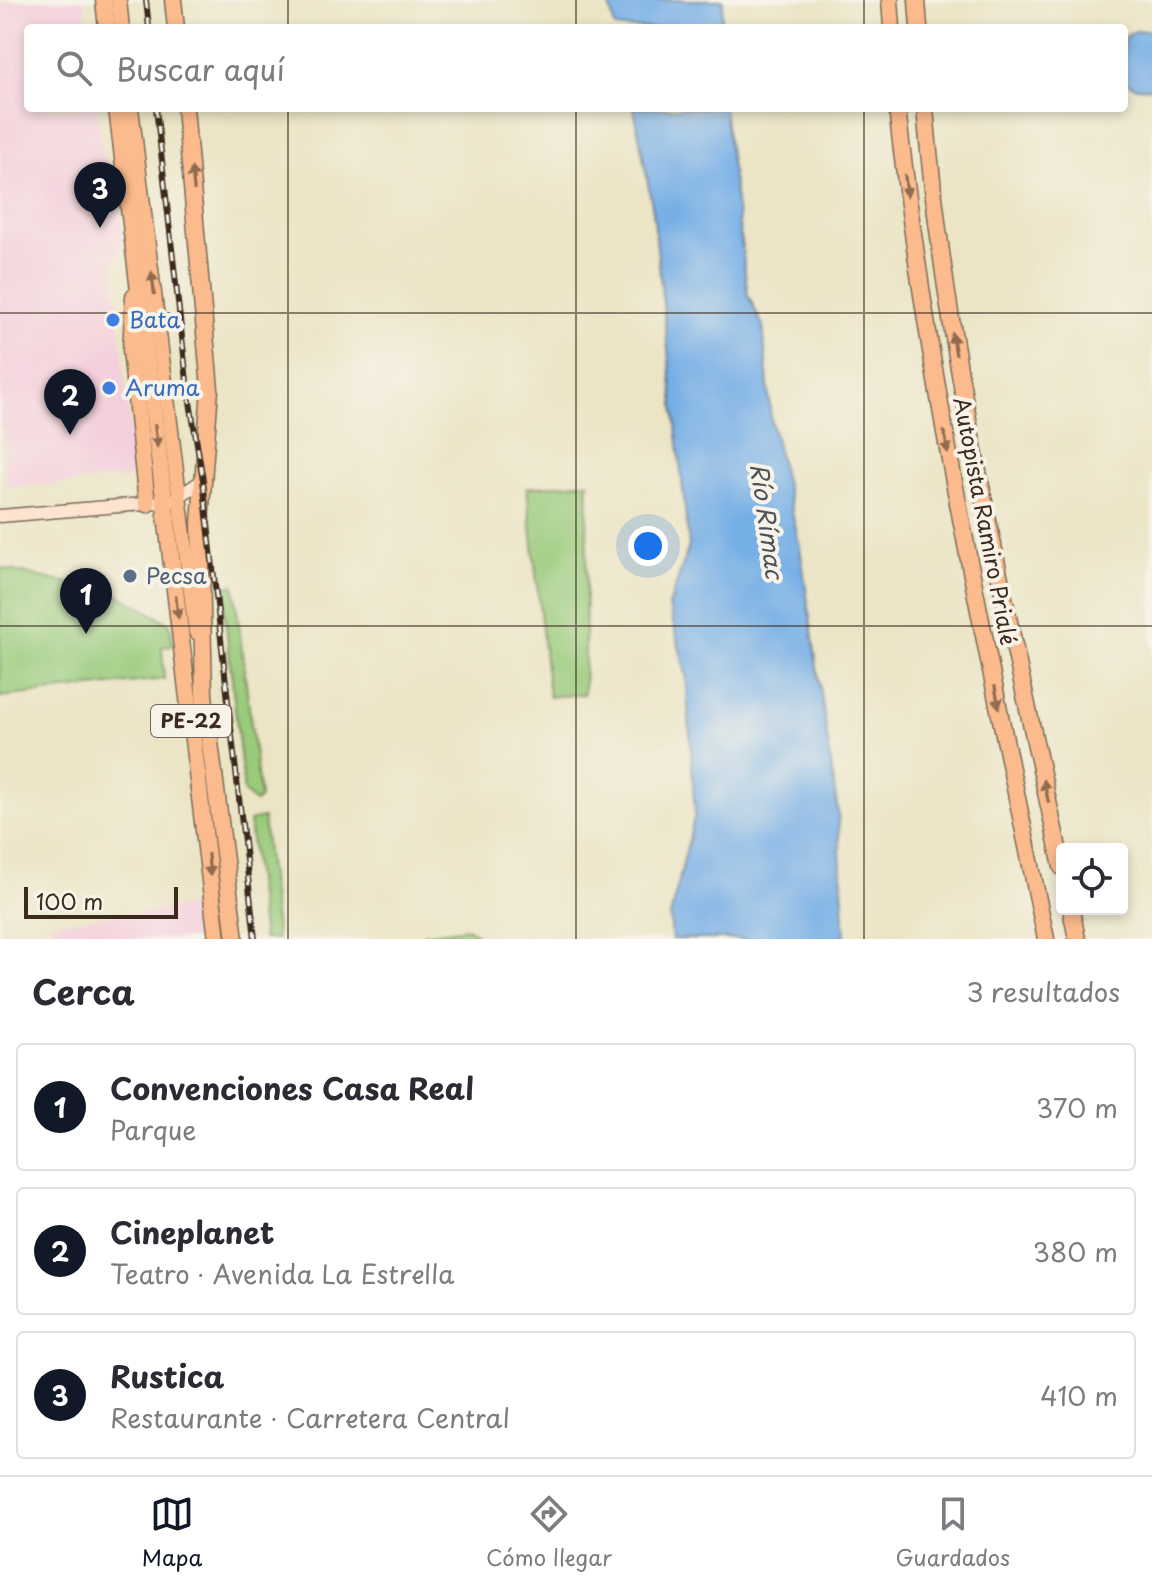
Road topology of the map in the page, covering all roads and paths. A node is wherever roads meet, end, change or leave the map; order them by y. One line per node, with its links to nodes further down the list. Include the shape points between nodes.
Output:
1 (104, 0): 6 (highway)
2 (119, 0): 7 (main road)
3 (173, 0): 8 (highway)
4 (890, 0): 9 (highway)
5 (917, 0): 10 (highway)
6 (107, 24)
7 (122, 24)
8 (176, 24)
9 (892, 24)
10 (919, 24)
11 (118, 112): 17 (highway, PE-22, one-way to 17)
12 (131, 112): 17 (main road, one-way to 12)
13 (185, 112): 16 (highway, PE-22, one-way to 13, via 209,374)
14 (897, 112): 24 (highway, Autopista Ramiro Prialé, one-way to 24, via 942,426)
15 (925, 112): 20 (highway, Autopista Ramiro Prialé, one-way to 15, via 969,427 949,315)
16 (203, 480): 17 (street); 19 (highway, PE-22, via 199,564)
17 (163, 502): 18 (street); 19 (main road); 22 (highway, PE-22, one-way to 22)
18 (0, 516)
19 (204, 695): 23 (highway, PE-22)
20 (1057, 843)
21 (1072, 915): 25 (highway)
22 (217, 939)
23 (235, 939)
24 (1046, 939)
25 (1077, 939)

